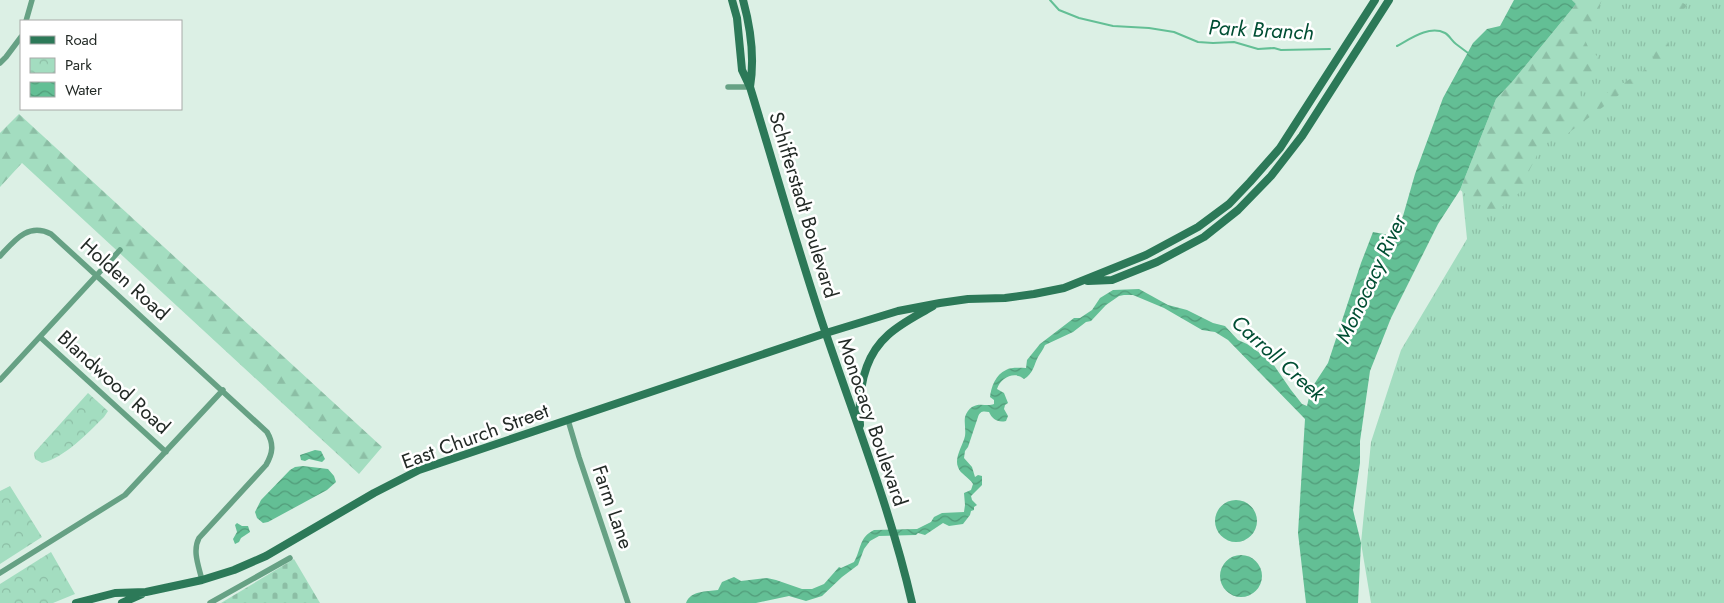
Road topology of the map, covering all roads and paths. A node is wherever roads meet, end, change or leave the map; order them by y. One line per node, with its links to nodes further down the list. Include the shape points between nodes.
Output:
1 (32, 0): 6 (street)
2 (732, 0): 10 (main road, Schifferstadt Boulevard, via 742,70)
3 (743, 0): 10 (main road, Schifferstadt Boulevard, via 751,28 753,69)
4 (1375, 0): 14 (main road, Monocacy Boulevard, via 1280,148 1229,204 1173,241)
5 (1389, 0): 14 (main road, Monocacy Boulevard, via 1302,136 1271,176 1238,210 1204,237 1157,262 1112,280)
6 (26, 20)
7 (20, 38): 8 (street)
8 (0, 63)
9 (728, 87): 10 (street)
10 (750, 87): 16 (main road, Schifferstadt Boulevard)
11 (120, 250): 13 (street)
12 (0, 256): 13 (street, Holden Road, via 22,234 42,230 56,238)
13 (96, 276): 17 (street); 19 (street, Holden Road)
14 (1084, 281): 15 (main road, Monocacy Boulevard, via 1034,294)
15 (940, 302): 16 (main road, Monocacy Boulevard); 21 (main road, via 887,336 873,354 862,380)
16 (826, 333): 20 (main road, East Church Street); 21 (main road, Monocacy Boulevard)
17 (40, 337): 18 (street); 22 (street, Blandwood Road)
18 (0, 380)
19 (223, 390): 22 (street); 25 (street, Holden Road, via 267,432 272,452 266,465 199,538 196,550)
20 (568, 420): 25 (main road, East Church Street, via 419,470 266,556 220,576); 30 (street, Farm Lane)
21 (860, 434): 31 (main road, Monocacy Boulevard)
22 (166, 452): 24 (street, via 125,495)
23 (290, 558): 29 (street)
24 (0, 573)
25 (202, 580): 26 (main road, East Church Street)
26 (146, 592): 27 (main road, East Church Street, via 115,593); 28 (main road, East Church Street)
27 (76, 603)
28 (122, 603)
29 (210, 603)
30 (628, 603)
31 (912, 603)

